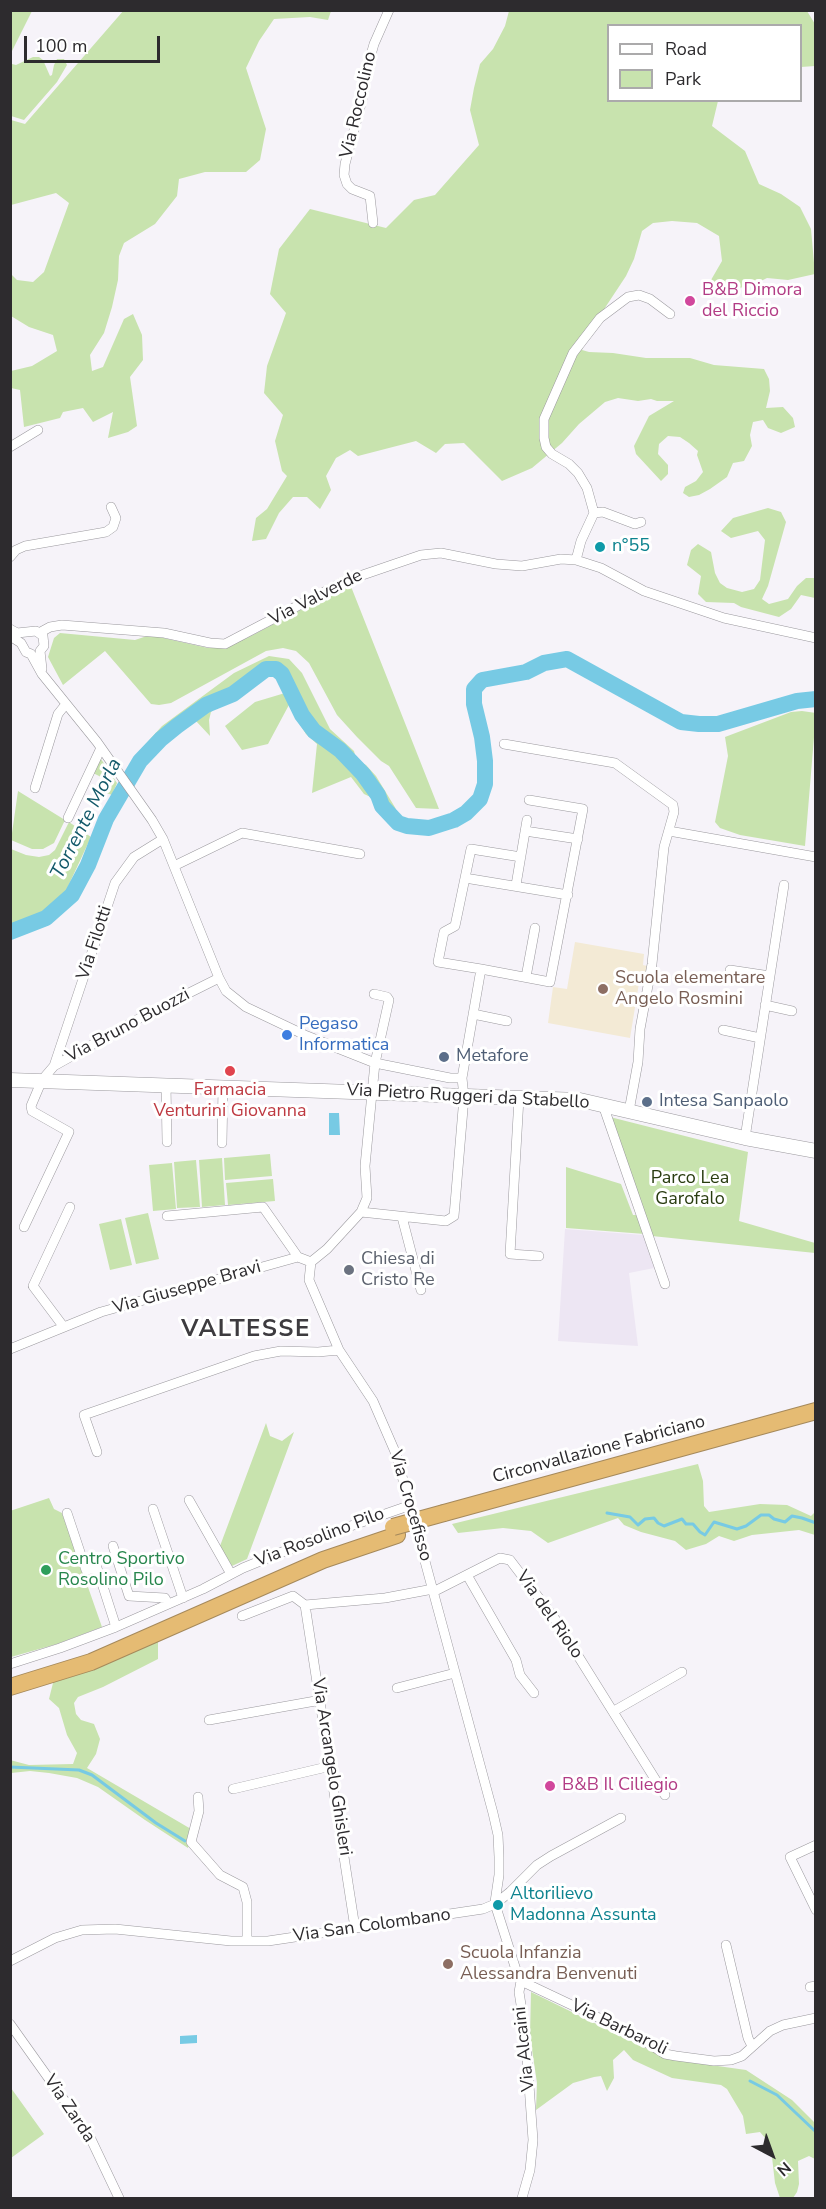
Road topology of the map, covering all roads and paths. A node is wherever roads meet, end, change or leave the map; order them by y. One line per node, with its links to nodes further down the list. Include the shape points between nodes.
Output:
1 (390, 10): 2 (street, Via Roccolino, via 366,69 344,175 352,189 370,196)
2 (373, 223)
3 (670, 314): 7 (street, via 639,295 628,297 600,318 573,353 544,419 546,447 578,473)
4 (38, 430): 5 (street)
5 (10, 447)
6 (111, 507): 9 (street, via 116,518 106,532 25,546)
7 (594, 513): 8 (street, via 603,512 635,524); 10 (street, via 580,541)
8 (641, 522)
9 (10, 557)
10 (576, 560): 14 (street, Via Valverde, via 522,566 427,553 345,581 225,644 164,633 58,625); 15 (street, Via Valverde, via 601,568 644,591 724,618)
11 (10, 629): 12 (street)
12 (26, 633): 14 (street); 16 (street)
13 (10, 636): 16 (street)
14 (42, 636): 17 (street, via 44,646)
15 (816, 638)
16 (21, 643): 17 (street, via 23,648)
17 (36, 653): 18 (street, via 42,674)
18 (66, 704): 20 (street); 21 (street, via 58,714)
19 (504, 744): 26 (street, via 615,763 671,802 674,812)
20 (100, 748): 23 (street); 27 (street)
21 (35, 788)
22 (529, 800): 28 (street, via 583,809)
23 (68, 818)
24 (527, 819): 25 (street)
25 (525, 831): 28 (street); 30 (street)
26 (669, 831): 31 (street); 62 (street)
27 (163, 839): 32 (street); 51 (street, Via Filotti, via 134,857 115,883)
28 (578, 839): 36 (street)
29 (360, 854): 32 (street, via 242,834)
30 (520, 857): 33 (street, via 471,849); 34 (street)
31 (816, 857)
32 (174, 866): 42 (street)
33 (465, 878): 34 (street); 38 (street, via 455,926 444,932 438,962)
34 (516, 885): 36 (street)
35 (784, 885): 40 (street)
36 (568, 895): 41 (street, via 550,982)
37 (535, 928): 41 (street)
38 (481, 969): 41 (street); 46 (street)
39 (730, 970): 40 (street)
40 (770, 976): 44 (street)
41 (525, 977)
42 (219, 978): 50 (street, via 226,991 246,1007); 51 (street, Via Bruno Buozzi)
43 (374, 994): 50 (street, via 389,1000)
44 (765, 1005): 45 (street); 49 (street)
45 (792, 1011)
46 (472, 1014): 47 (street); 53 (street)
47 (507, 1021)
48 (723, 1030): 49 (street)
49 (760, 1038): 63 (street)
50 (375, 1063): 52 (street); 58 (street)
51 (54, 1066): 55 (street, Via Bruno Buozzi)
52 (450, 1078): 53 (street); 59 (street)
53 (462, 1078): 59 (street)
54 (10, 1080): 55 (street, Via Pietro Ruggeri da Stabello)
55 (42, 1080): 56 (street, Via Pietro Ruggeri da Stabello); 68 (street, via 32,1111 69,1132)
56 (166, 1084): 57 (street, Via Pietro Ruggeri da Stabello); 64 (street)
57 (223, 1086): 58 (street, Via Pietro Ruggeri da Stabello); 65 (street)
58 (372, 1093): 59 (street, Via Pietro Ruggeri da Stabello); 70 (street, via 365,1166 367,1198)
59 (457, 1096): 60 (street, Via Pietro Ruggeri da Stabello); 72 (street, via 454,1216 446,1221)
60 (519, 1098): 61 (street, Via Pietro Ruggeri da Stabello, via 580,1100); 74 (street, via 510,1254)
61 (603, 1105): 62 (street, Via Pietro Ruggeri da Stabello); 77 (street)
62 (629, 1111): 63 (street, Via Pietro Ruggeri da Stabello)
63 (745, 1138): 66 (street, Via Pietro Ruggeri da Stabello)
64 (166, 1142)
65 (222, 1143)
66 (816, 1151)
67 (46, 1155): 68 (street)
68 (55, 1161): 73 (street)
69 (70, 1207): 79 (street, via 33,1286)
70 (361, 1212): 72 (street); 76 (street)
71 (167, 1216): 75 (street, via 263,1207)
72 (402, 1217): 78 (street)
73 (24, 1227)
74 (539, 1256)
75 (298, 1257): 76 (street); 79 (street, Via Giuseppe Bravi)
76 (311, 1262): 81 (street, Via Crocefisso, via 309,1280)
77 (665, 1284)
78 (421, 1290)
79 (63, 1326): 80 (street, Via Giuseppe Bravi)
80 (10, 1349)
81 (339, 1350): 84 (street, via 281,1351 254,1356 84,1415); 86 (street, Via Crocefisso, via 373,1401 391,1440)
82 (816, 1411): 89 (highway, Circonvallazione Fabriciano)
83 (816, 1420): 89 (highway, Circonvallazione Fabriciano)
84 (97, 1452)
85 (189, 1500): 92 (street)
86 (411, 1505): 92 (street, Via Rosolino Pilo, via 319,1537); 94 (street, Via Crocefisso)
87 (153, 1509): 95 (street)
88 (67, 1513): 99 (street, via 86,1570 98,1570)
89 (445, 1517): 90 (highway, Circonvallazione Fabriciano)
90 (395, 1531): 103 (highway, via 360,1536 89,1653); 104 (highway, via 91,1662)
91 (113, 1546): 96 (street, via 129,1596 165,1598)
92 (231, 1574): 95 (street, Via Rosolino Pilo)
93 (467, 1575): 94 (street, Via del Riolo); 106 (street, via 516,1660 520,1675); 108 (street, Via del Riolo, via 500,1558 510,1560 555,1619)
94 (433, 1591): 97 (street); 102 (street, Via Crocefisso)
95 (183, 1598): 96 (street, Via Rosolino Pilo)
96 (168, 1604): 99 (street, Via Rosolino Pilo)
97 (305, 1605): 98 (street, via 293,1596); 107 (street, Via Arcangelo Ghisleri)
98 (242, 1616)
99 (116, 1627): 100 (street, Via Rosolino Pilo)
100 (10, 1664)
101 (682, 1672): 108 (street)
102 (455, 1673): 105 (street); 116 (street, Via Crocefisso, via 498,1835)
103 (10, 1678)
104 (10, 1687)
105 (397, 1688)
106 (534, 1693)
107 (321, 1700): 109 (street); 110 (street, Via Arcangelo Ghisleri)
108 (614, 1710): 112 (street, Via del Riolo)
109 (209, 1720)
110 (331, 1766): 111 (street); 118 (street, Via Arcangelo Ghisleri)
111 (233, 1789)
112 (665, 1795)
113 (198, 1797): 119 (street, via 199,1811 191,1842 220,1875 243,1887)
114 (621, 1818): 116 (street, via 537,1865)
115 (816, 1845): 117 (street, via 790,1857)
116 (495, 1903): 118 (street, Via San Colombano, via 483,1909); 122 (street, Via Alcaini)
117 (816, 1910)
118 (355, 1928): 119 (street, Via San Colombano)
119 (247, 1941): 121 (street, Via San Colombano, via 115,1929 82,1930 55,1938)
120 (726, 1945): 125 (street)
121 (10, 1961)
122 (521, 1981): 125 (street, Via Barbaroli, via 633,2034 665,2054 732,2060); 127 (street, Via Alcaini, via 533,2140)
123 (816, 2018): 125 (street, Via Barbaroli, via 777,2028)
124 (10, 2024): 126 (street, Via Zarda, via 89,2134)
125 (752, 2046)
126 (119, 2199)
127 (522, 2199)

